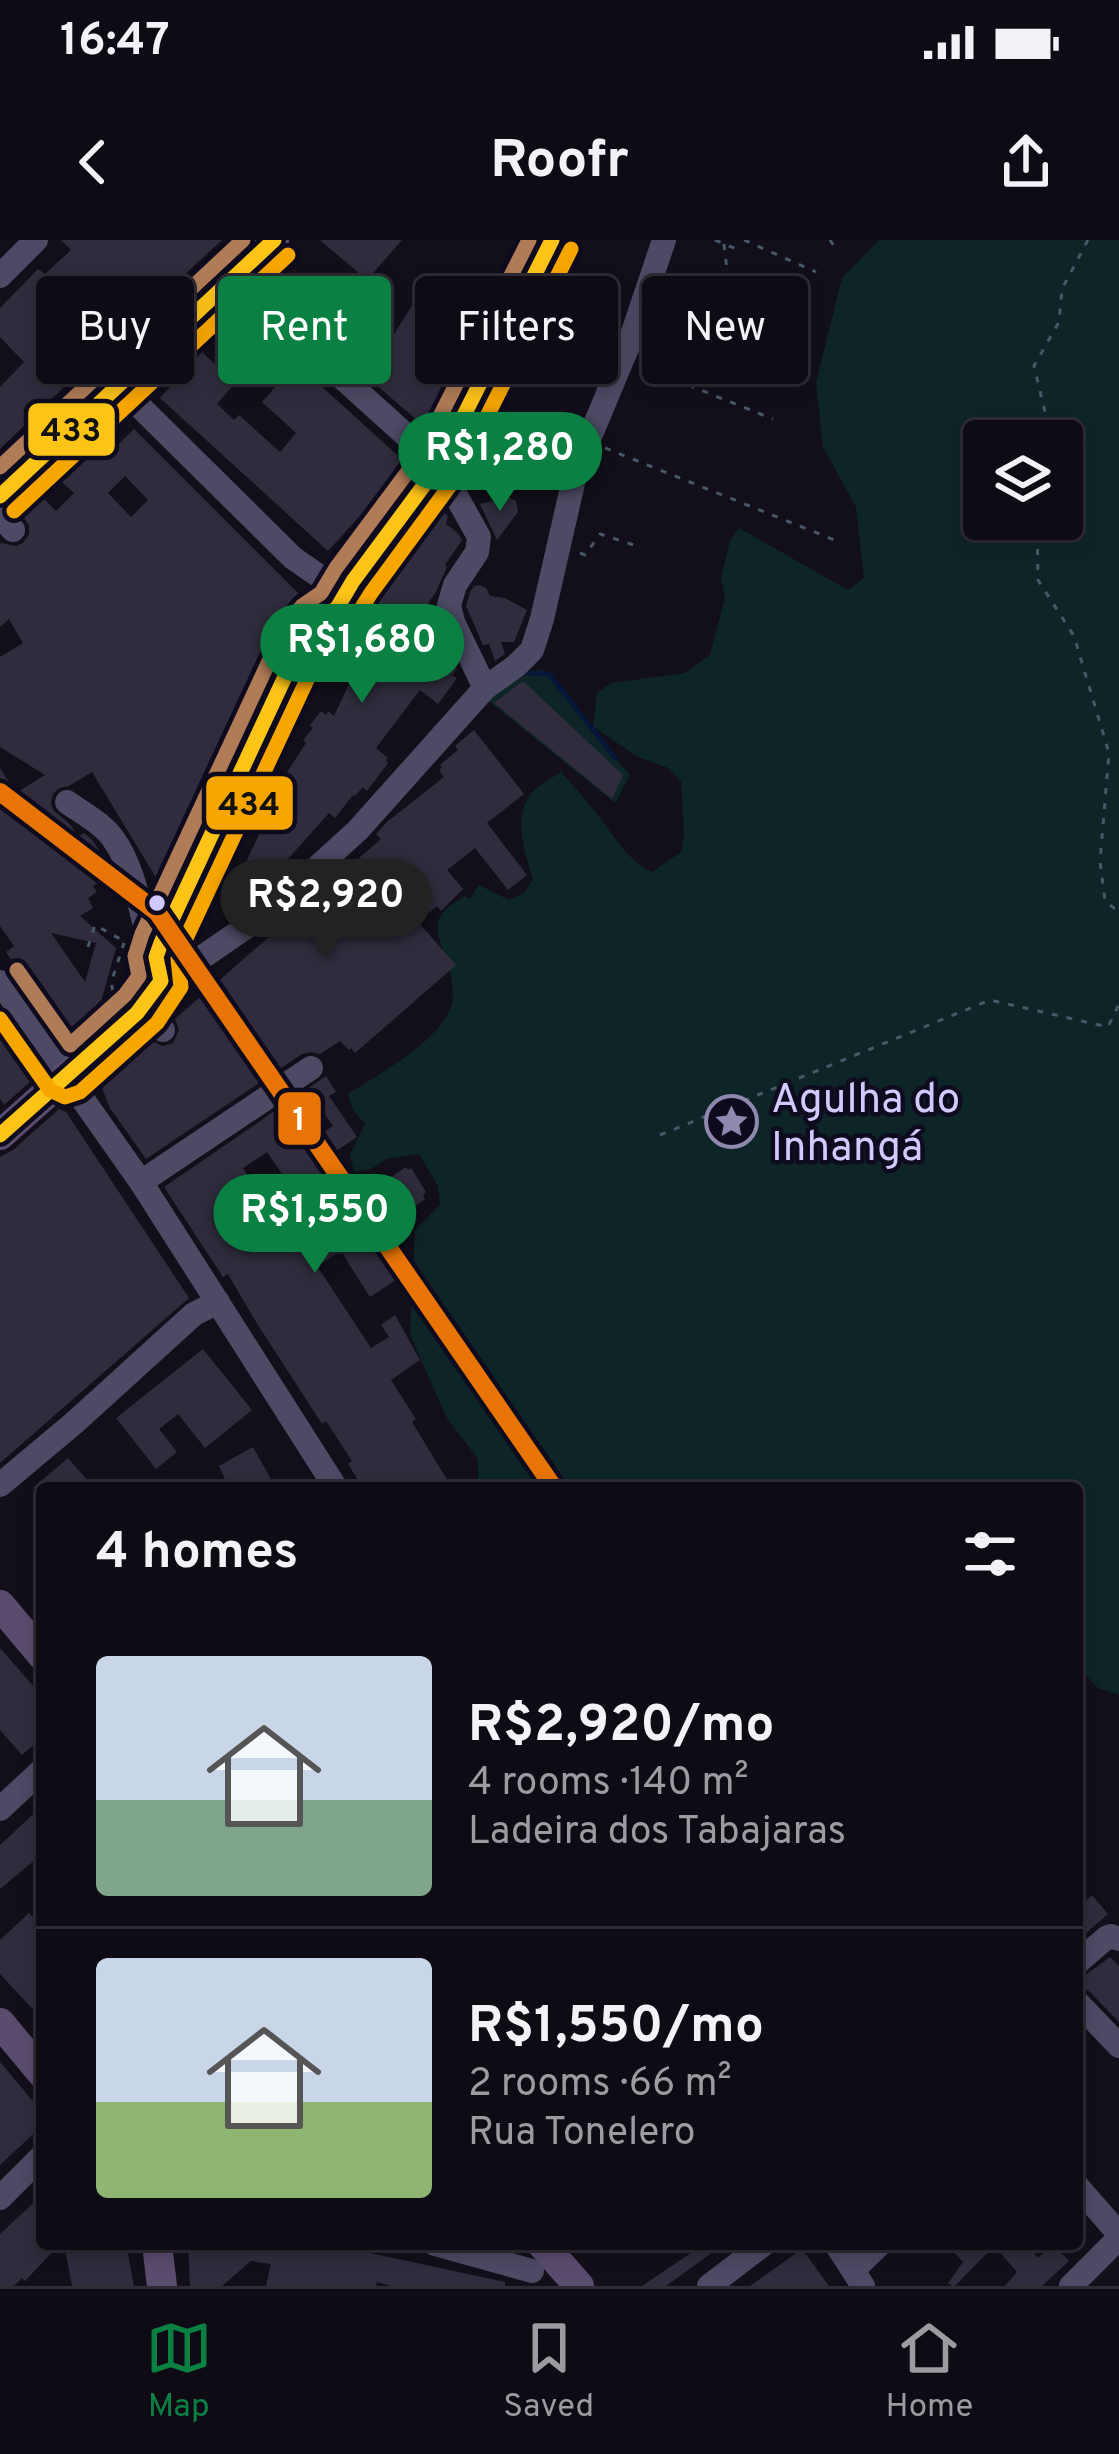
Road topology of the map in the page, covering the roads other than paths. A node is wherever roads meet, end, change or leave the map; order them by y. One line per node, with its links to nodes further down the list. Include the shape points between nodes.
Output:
1 (36, 240): 5 (street)
2 (274, 240): 6 (main road)
3 (552, 240): 10 (main road)
4 (664, 240): 13 (street, via 576,470 534,647)
5 (0, 276)
6 (235, 276)
7 (218, 292): 9 (main road)
8 (350, 384): 10 (street)
9 (120, 387): 11 (main road); 12 (street)
10 (440, 465): 12 (main road); 13 (street, via 480,542 449,605)
11 (0, 496)
12 (341, 601): 16 (main road)
13 (485, 688): 16 (street, via 358,830 268,912)
14 (68, 802): 16 (street, via 116,842)
15 (0, 982): 18 (street)
16 (161, 983): 18 (main road)
17 (311, 1067): 20 (street)
18 (66, 1076): 19 (main road); 20 (street)
19 (0, 1135)
20 (141, 1182): 21 (street)
21 (218, 1302): 22 (street); 23 (street)
22 (332, 1482)
23 (0, 1485)
24 (0, 1605): 25 (main road)
25 (36, 1648)
26 (36, 1776): 27 (street)
27 (0, 1809)
28 (1119, 1939): 29 (street, via 1106,1938)
29 (1083, 1959)
30 (1083, 2008): 32 (street)
31 (0, 2023): 33 (main road)
32 (1119, 2046)
33 (36, 2066)
34 (36, 2162): 36 (street)
35 (1083, 2193): 37 (street)
36 (0, 2198)
37 (1119, 2236): 48 (street)
38 (158, 2250): 45 (main road)
39 (482, 2250): 43 (street)
40 (756, 2250): 47 (street)
41 (840, 2250): 44 (street)
42 (876, 2250): 44 (street)
43 (537, 2257): 46 (main road)
44 (858, 2278)
45 (162, 2286)
46 (578, 2286)
47 (709, 2286)
48 (1070, 2286)

